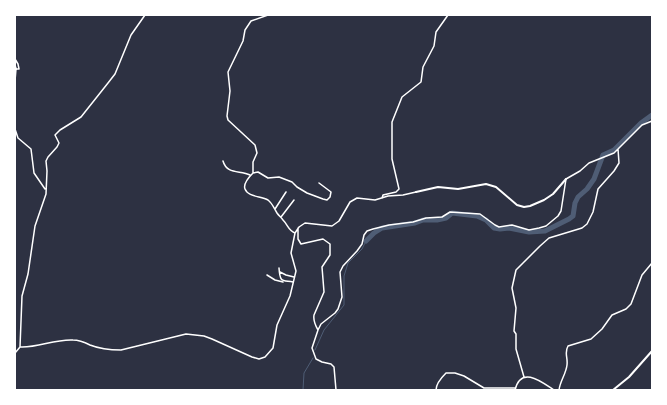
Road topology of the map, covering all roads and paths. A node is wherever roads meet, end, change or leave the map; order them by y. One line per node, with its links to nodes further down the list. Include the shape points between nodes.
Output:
1 (145, 15): 16 (street, via 131,35 115,74 99,96 80,117 56,132 55,137 59,143 46,161)
2 (268, 15): 12 (street, via 249,24 228,72 230,91 227,116 228,120 255,145 257,154 253,162)
3 (448, 15): 19 (street, via 436,32 434,46 423,67 421,82 402,97 392,122 392,159 399,189 383,195)
4 (15, 59): 6 (street, via 19,69)
5 (15, 66): 6 (street)
6 (16, 69): 7 (street)
7 (15, 81)
8 (652, 121): 10 (street, via 642,125)
9 (15, 129): 16 (street, via 18,138 31,150 34,173)
10 (618, 149): 14 (street); 36 (street, via 619,163 598,189 593,212 587,224 582,228 549,238 516,270 512,288 516,308 514,331)
11 (223, 161): 13 (street, via 228,170)
12 (253, 173): 13 (street); 15 (street, via 258,172 268,178 278,177 292,182 307,194 327,200 330,192)
13 (250, 175): 21 (street, via 245,190 268,200)
14 (566, 179): 18 (street, via 544,200 524,207 517,205 496,187 486,184 458,189 438,187); 32 (street, via 561,211 546,226 539,228 529,230 499,226 480,214 450,212 442,217 367,231 362,244 340,272 342,297 338,309)
15 (319, 183)
16 (46, 190): 33 (street, via 46,197 35,226 22,296)
17 (286, 192): 21 (street)
18 (416, 192): 19 (street)
19 (382, 198): 23 (street, via 357,198 350,202 339,221 332,226 305,223)
20 (294, 200): 22 (street)
21 (275, 209): 22 (street)
22 (280, 217): 24 (street, via 291,232)
23 (298, 228): 24 (street); 32 (street, via 298,239 301,244 323,239 330,244 330,255 322,267 324,292 313,319)
24 (296, 233): 29 (street, via 292,253 296,271)
25 (652, 263): 41 (street, via 642,275 633,299 626,309 612,315 592,339 568,346 565,351 567,364)
26 (279, 268): 27 (street)
27 (280, 272): 29 (street); 30 (street)
28 (267, 275): 30 (street)
29 (294, 277): 31 (street)
30 (284, 282): 31 (street)
31 (293, 282): 33 (street, via 273,348 265,357 259,359 208,337 186,334 121,350 71,340 56,340)
32 (318, 330): 38 (street, via 312,348 316,359 334,367)
33 (20, 347): 35 (street)
34 (652, 351): 42 (street, via 636,370)
35 (15, 353)
36 (524, 377): 37 (street); 40 (street, via 537,378)
37 (515, 389): 39 (street, via 484,388 455,372 446,372)
38 (336, 390)
39 (436, 390)
40 (554, 390)
41 (559, 390)
42 (612, 390)

